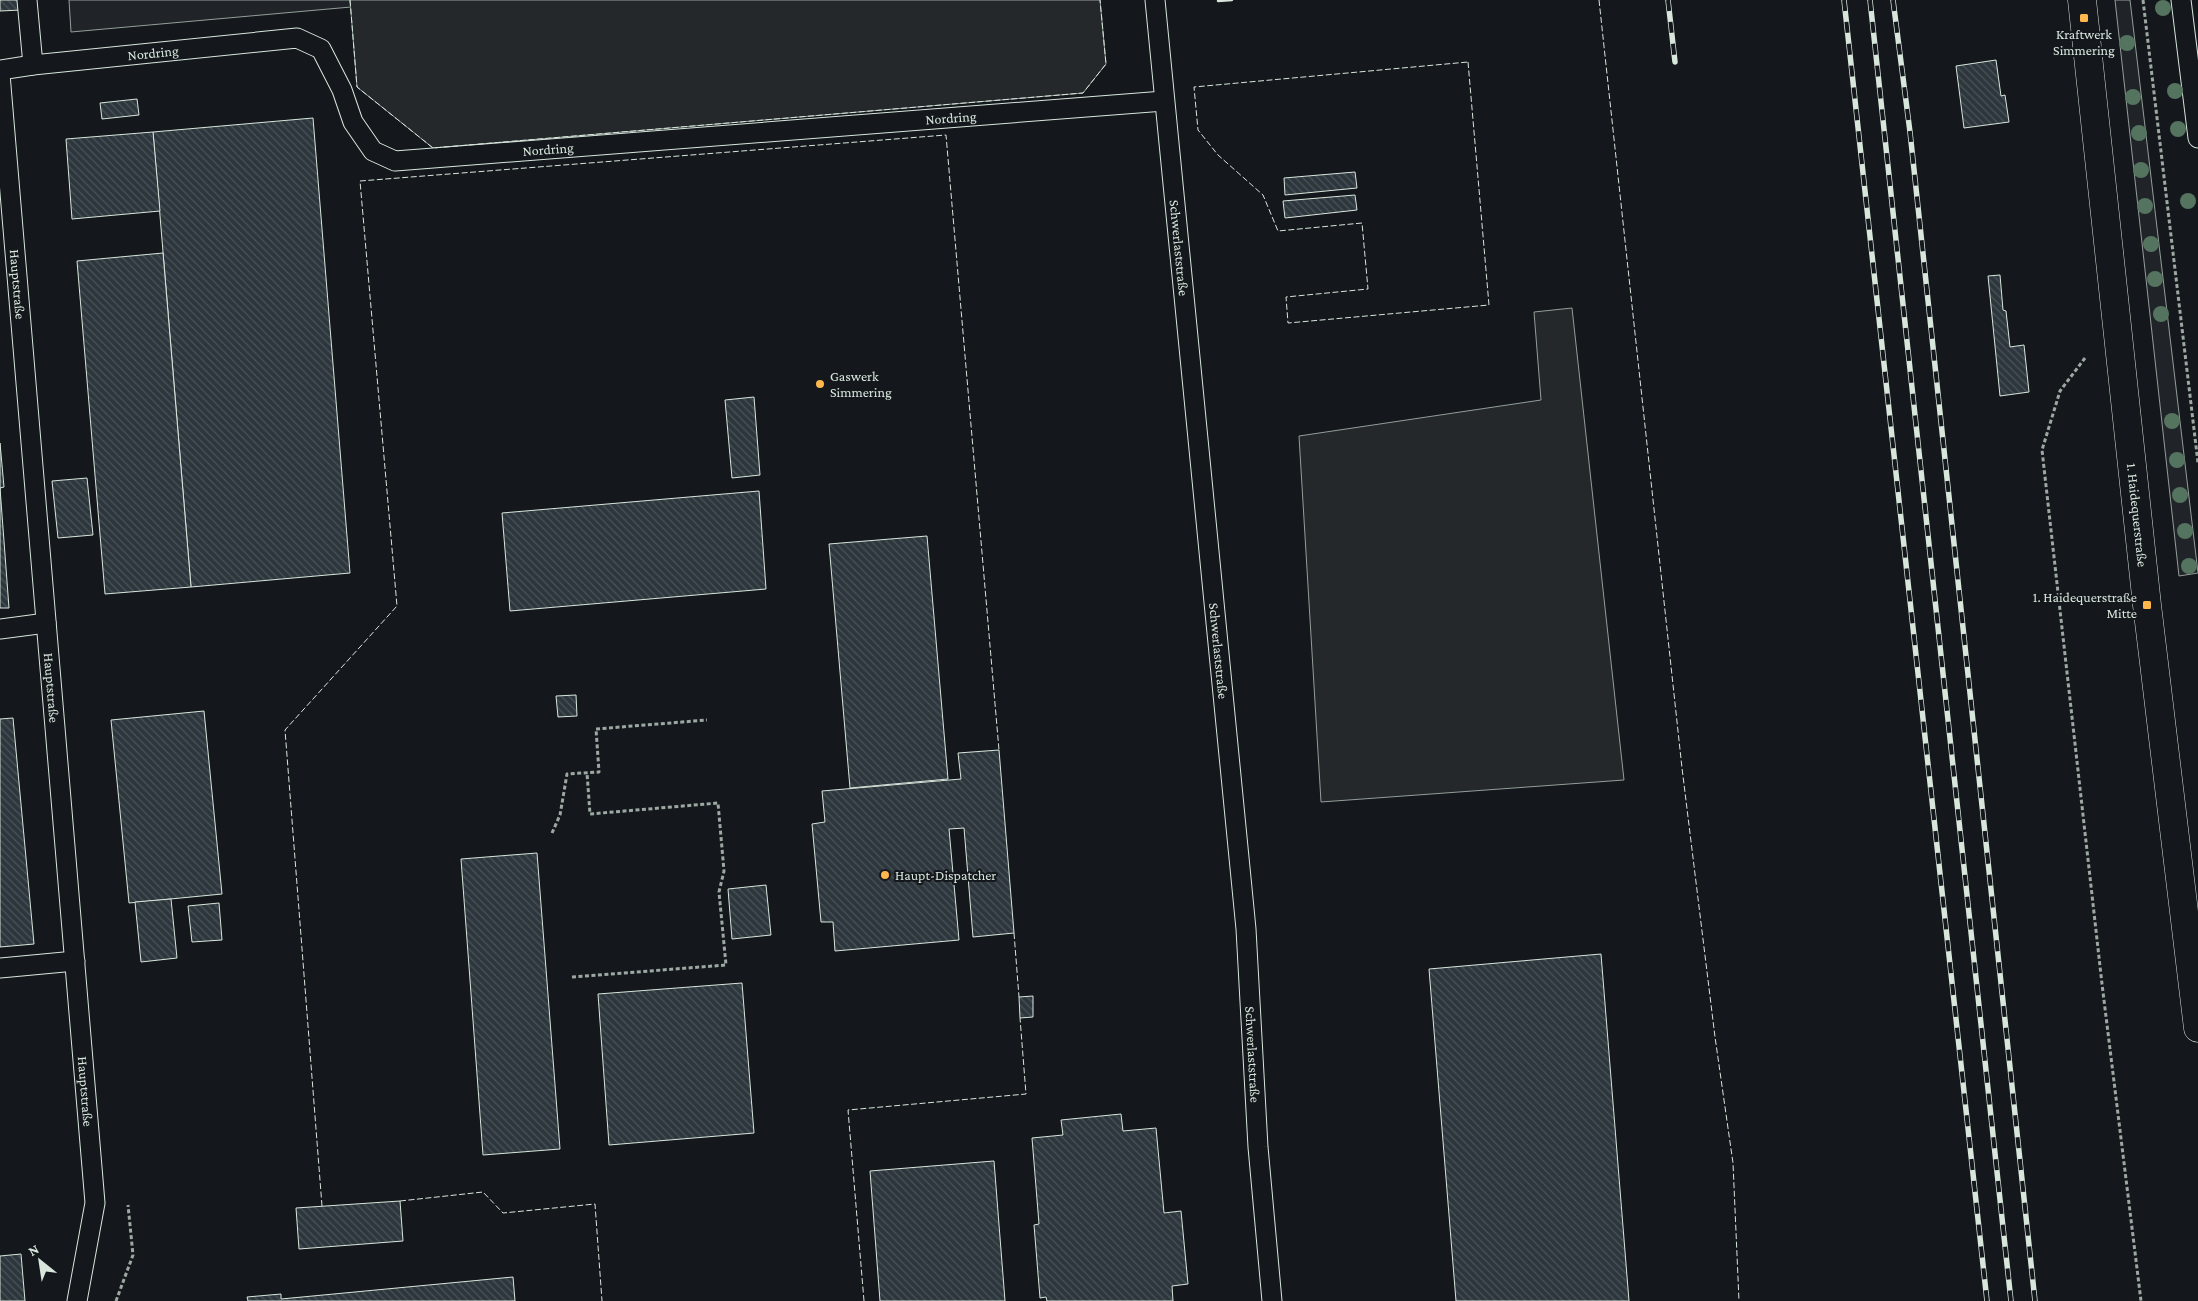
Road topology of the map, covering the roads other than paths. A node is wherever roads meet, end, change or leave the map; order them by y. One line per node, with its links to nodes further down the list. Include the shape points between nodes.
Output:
1 (27, 0): 5 (lane)
2 (1154, 0): 7 (lane, Schwerlaststraße)
3 (2082, 0): 13 (main road, 1. Haidequerstraße, via 2147,605)
4 (2181, 0): 8 (lane)
5 (33, 65): 6 (lane, Nordring); 7 (lane, Nordring, via 297,38 321,49 342,90 352,122 373,151 395,161)
6 (0, 72): 9 (lane, Hauptstraße)
7 (1164, 101): 15 (lane, Schwerlaststraße, via 1246,929 1258,1147)
8 (2198, 138)
9 (46, 623): 10 (lane); 11 (lane, Hauptstraße)
10 (0, 629)
11 (75, 961): 12 (lane); 14 (lane, Hauptstraße, via 94,1203)
12 (0, 968)
13 (2198, 1028)
14 (77, 1301)
15 (1272, 1301)

